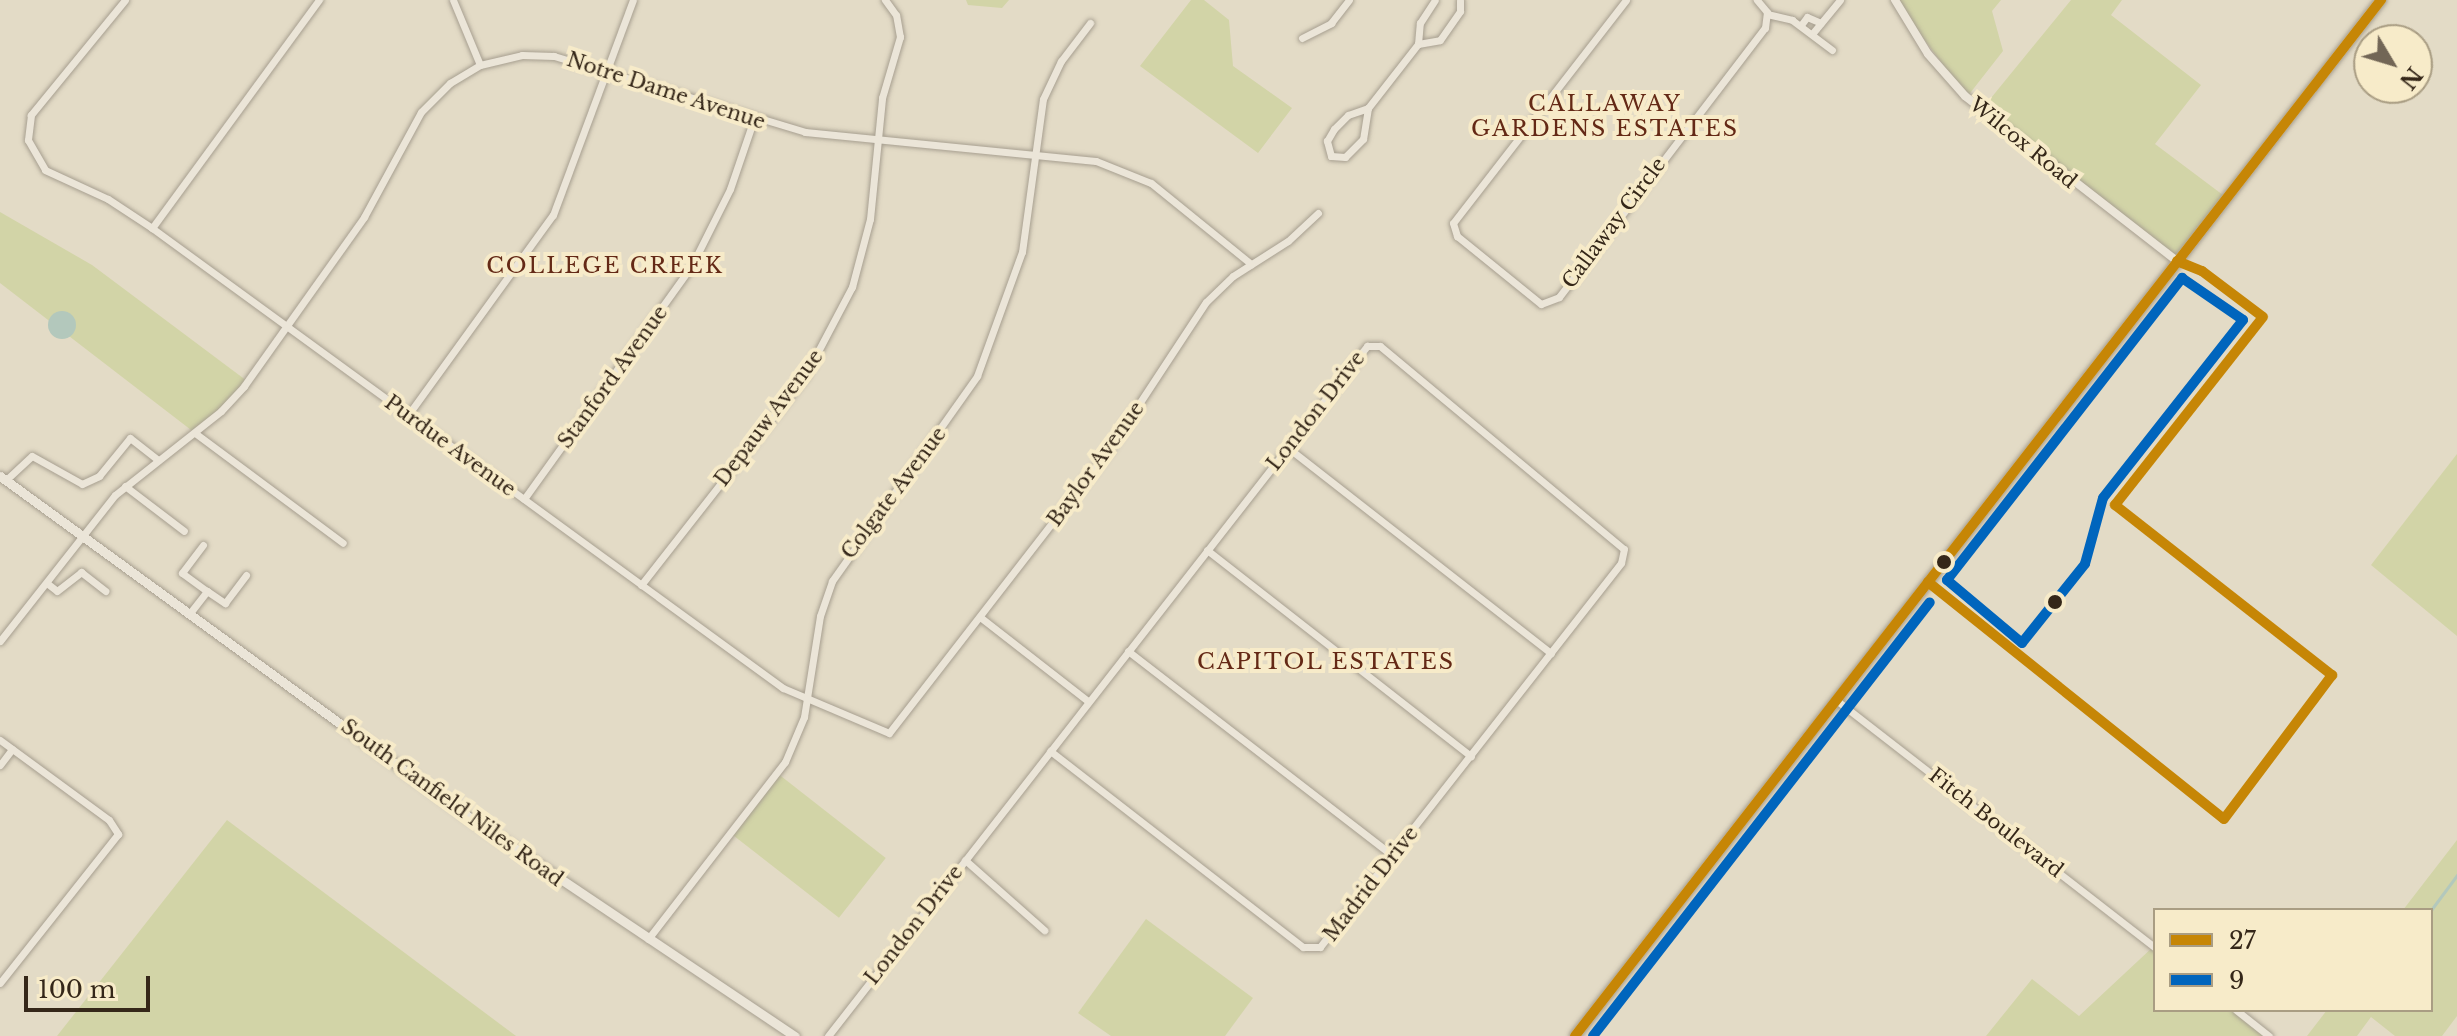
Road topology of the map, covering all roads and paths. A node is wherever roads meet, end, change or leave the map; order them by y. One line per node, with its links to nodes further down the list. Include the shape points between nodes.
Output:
1 (125, 0): 29 (street, Purdue Avenue, via 34,108 28,140 45,170 108,199)
2 (319, 0): 29 (street)
3 (453, 0): 22 (street)
4 (633, 0): 23 (street)
5 (885, 0): 26 (street, Depauw Avenue, via 896,15 900,37 885,80)
6 (1349, 0): 19 (street, via 1331,23)
7 (1435, 0): 20 (street, via 1420,23)
8 (1460, 0): 20 (street, via 1460,11 1440,40)
9 (1626, 0): 14 (street, Callaway Circle, via 1453,223 1457,236 1541,304 1559,297 1765,28)
10 (1757, 0): 14 (street)
11 (1840, 0): 16 (street)
12 (1895, 0): 30 (street, Wilcox Road, via 1928,54 1965,96)
13 (2381, 0): 30 (main road)
14 (1767, 14): 17 (street)
15 (1090, 23): 27 (street, Colgate Avenue, via 1048,86)
16 (1821, 23): 17 (street, via 1807,17); 18 (street)
17 (1801, 25): 18 (street)
18 (1812, 34): 21 (street)
19 (1302, 38)
20 (1418, 44): 24 (street)
21 (1832, 50)
22 (480, 65): 23 (street, Notre Dame Avenue, via 538,55); 32 (street, Notre Dame Avenue, via 450,83 421,112 364,217)
23 (607, 71): 25 (street, Notre Dame Avenue); 33 (street, via 553,215)
24 (1368, 108): 24 (street, via 1348,115 1334,129 1327,141 1331,156 1345,157 1363,139)
25 (754, 119): 26 (street, Notre Dame Avenue, via 805,132); 39 (street, Stanford Avenue, via 730,189 691,267)
26 (878, 140): 27 (street, Notre Dame Avenue); 48 (street, Depauw Avenue, via 864,249 832,333 805,376)
27 (1035, 154): 31 (street, Notre Dame Avenue, via 1096,161 1137,175); 57 (street, Colgate Avenue, via 1022,252 994,339 951,419 839,566 820,616)
28 (1318, 213): 31 (street, Baylor Avenue)
29 (152, 228): 32 (street, Purdue Avenue)
30 (2177, 261): 56 (main road)
31 (1251, 264): 52 (street, Baylor Avenue, via 1206,302 1108,451)
32 (286, 326): 33 (street, Purdue Avenue); 34 (street, Notre Dame Avenue, via 244,386)
33 (408, 415): 39 (street, Purdue Avenue)
34 (195, 433): 36 (street, Notre Dame Avenue); 42 (street)
35 (1287, 447): 44 (street, London Drive); 45 (street, London Drive, via 1362,349 1376,345 1619,540); 55 (street)
36 (157, 459): 37 (street, via 130,438 99,476 82,484 32,456); 38 (street, Notre Dame Avenue)
37 (3, 478): 41 (main road)
38 (125, 486): 40 (street); 41 (street, Notre Dame Avenue)
39 (524, 499): 48 (street, Purdue Avenue)
40 (184, 531)
41 (83, 536): 47 (street, Notre Dame Avenue); 51 (main road, South Canfield Niles Road)
42 (343, 543)
43 (203, 545): 50 (street, via 182,573)
44 (1207, 550): 54 (street, London Drive); 63 (street)
45 (1624, 551): 55 (street, Madrid Drive, via 1621,563)
46 (246, 575): 50 (street, via 225,603)
47 (48, 584): 49 (street, via 57,591 81,572); 53 (street, Notre Dame Avenue)
48 (641, 585): 57 (street, Purdue Avenue)
49 (105, 591)
50 (207, 591): 51 (street)
51 (190, 613): 68 (main road, South Canfield Niles Road, via 467,816)
52 (980, 617): 58 (street); 59 (street, Baylor Avenue)
53 (0, 641)
54 (1128, 651): 58 (street, London Drive); 65 (street)
55 (1551, 653): 63 (street, Madrid Drive)
56 (1836, 700): 69 (street, Fitch Boulevard); 74 (main road)
57 (807, 701): 59 (street, Purdue Avenue); 68 (street, Colgate Avenue, via 785,762)
58 (1088, 701): 62 (street, London Drive)
59 (889, 733)
60 (0, 740): 61 (street)
61 (12, 749): 64 (street); 70 (street, via 109,820 118,834)
62 (1050, 751): 65 (street, Madrid Drive, via 1307,949 1325,944); 66 (street, London Drive)
63 (1471, 756): 65 (street, Madrid Drive)
64 (0, 765)
65 (1393, 856)
66 (965, 860): 67 (street); 73 (street, London Drive)
67 (1044, 930)
68 (648, 939): 72 (main road, South Canfield Niles Road)
69 (2153, 945)
70 (0, 983)
71 (2239, 1012): 75 (street)
72 (795, 1036)
73 (828, 1036)
74 (1575, 1036)
75 (2269, 1036)

